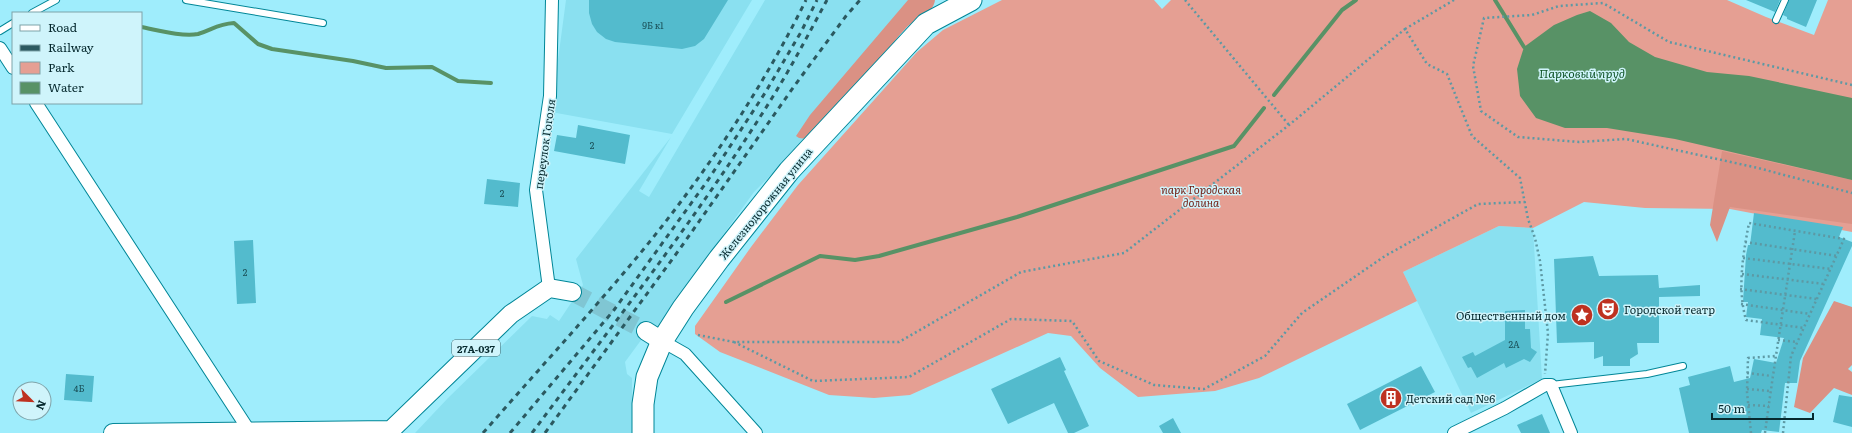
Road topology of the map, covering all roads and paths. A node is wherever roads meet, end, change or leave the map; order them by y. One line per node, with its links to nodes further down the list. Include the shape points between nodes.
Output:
1 (56, 0): 8 (lane)
2 (186, 0): 10 (lane)
3 (552, 0): 31 (street, переулок Гоголя, via 550,96 536,190)
4 (971, 0): 42 (highway, Железнодорожная улица, via 926,24 789,171 683,308)
5 (1185, 0): 18 (path)
6 (1454, 0): 12 (path)
7 (1785, 0): 9 (lane)
8 (34, 12)
9 (1776, 20)
10 (323, 23)
11 (12, 24): 13 (lane)
12 (1405, 29): 18 (path); 20 (path, via 1427,64 1447,74 1472,136 1520,178)
13 (0, 31)
14 (0, 48): 15 (street)
15 (12, 66)
16 (1852, 85): 19 (path, via 1669,42 1603,4 1559,6 1532,15 1484,18 1473,66 1481,111 1518,137 1579,142 1626,139 1758,168)
17 (37, 104): 56 (street)
18 (1289, 125): 44 (path, via 1124,253 1021,272 899,342)
19 (1852, 193)
20 (1525, 202): 44 (path, via 1478,204 1384,256 1302,313 1265,356 1204,389 1154,385 1099,361 1072,321 1011,319 910,377 813,381); 50 (path, via 1540,261 1548,333)
21 (1795, 231): 22 (path, via 1749,223); 23 (path); 24 (path, via 1844,239)
22 (1745, 242): 23 (path); 25 (path)
23 (1792, 249): 24 (path); 26 (path)
24 (1837, 256): 27 (path)
25 (1743, 258): 26 (path); 28 (path)
26 (1790, 265): 27 (path); 29 (path)
27 (1831, 269): 30 (path)
28 (1742, 274): 29 (path); 32 (path)
29 (1788, 280): 30 (path); 34 (path)
30 (1824, 284): 35 (path)
31 (549, 288): 33 (main road); 55 (main road, 27А-037, via 511,314)
32 (1740, 289): 34 (path); 36 (path)
33 (572, 292)
34 (1786, 296): 35 (path); 37 (path)
35 (1817, 299): 38 (path)
36 (1741, 304): 37 (path); 39 (path, via 1746,320)
37 (1784, 311): 38 (path); 39 (path)
38 (1810, 314): 40 (path)
39 (1781, 326): 40 (path); 43 (path)
40 (1804, 328): 45 (path)
41 (698, 335): 44 (path)
42 (654, 336): 58 (highway, Железнодорожная улица, via 643,404); 59 (street, via 685,354)
43 (1778, 340): 45 (path); 46 (path)
44 (734, 342)
45 (1798, 342): 64 (path, via 1791,356)
46 (1775, 356): 48 (path, via 1748,358); 49 (path)
47 (1683, 366): 50 (lane, via 1647,374)
48 (1747, 373): 49 (path); 51 (path)
49 (1772, 376): 52 (path)
50 (1548, 385): 60 (street); 61 (street)
51 (1747, 389): 52 (path); 53 (path)
52 (1770, 391): 54 (path)
53 (1748, 405): 54 (path); 62 (path)
54 (1769, 406): 63 (path)
55 (390, 431): 56 (main road, 27А-037)
56 (250, 432): 57 (main road, 27А-037)
57 (113, 433)
58 (643, 433)
59 (756, 433)
60 (1454, 433)
61 (1571, 433)
62 (1751, 433)
63 (1765, 433)
64 (1783, 433)

